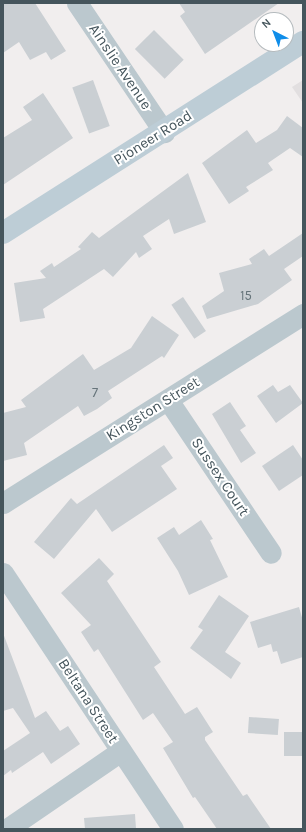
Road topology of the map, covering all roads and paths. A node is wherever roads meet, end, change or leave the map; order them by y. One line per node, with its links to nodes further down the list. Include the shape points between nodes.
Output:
1 (77, 3): 3 (street, Ainslie Avenue)
2 (303, 42): 3 (main road, Pioneer Road)
3 (164, 132): 4 (main road, Pioneer Road)
4 (3, 233)
5 (303, 314): 6 (street, Kingston Street)
6 (168, 400): 7 (street, Kingston Street); 8 (street, Sussex Court)
7 (3, 503)
8 (271, 554)
9 (3, 573): 10 (street, Beltana Street)
10 (121, 751): 11 (street); 12 (street, Beltana Street)
11 (6, 829)
12 (173, 829)

